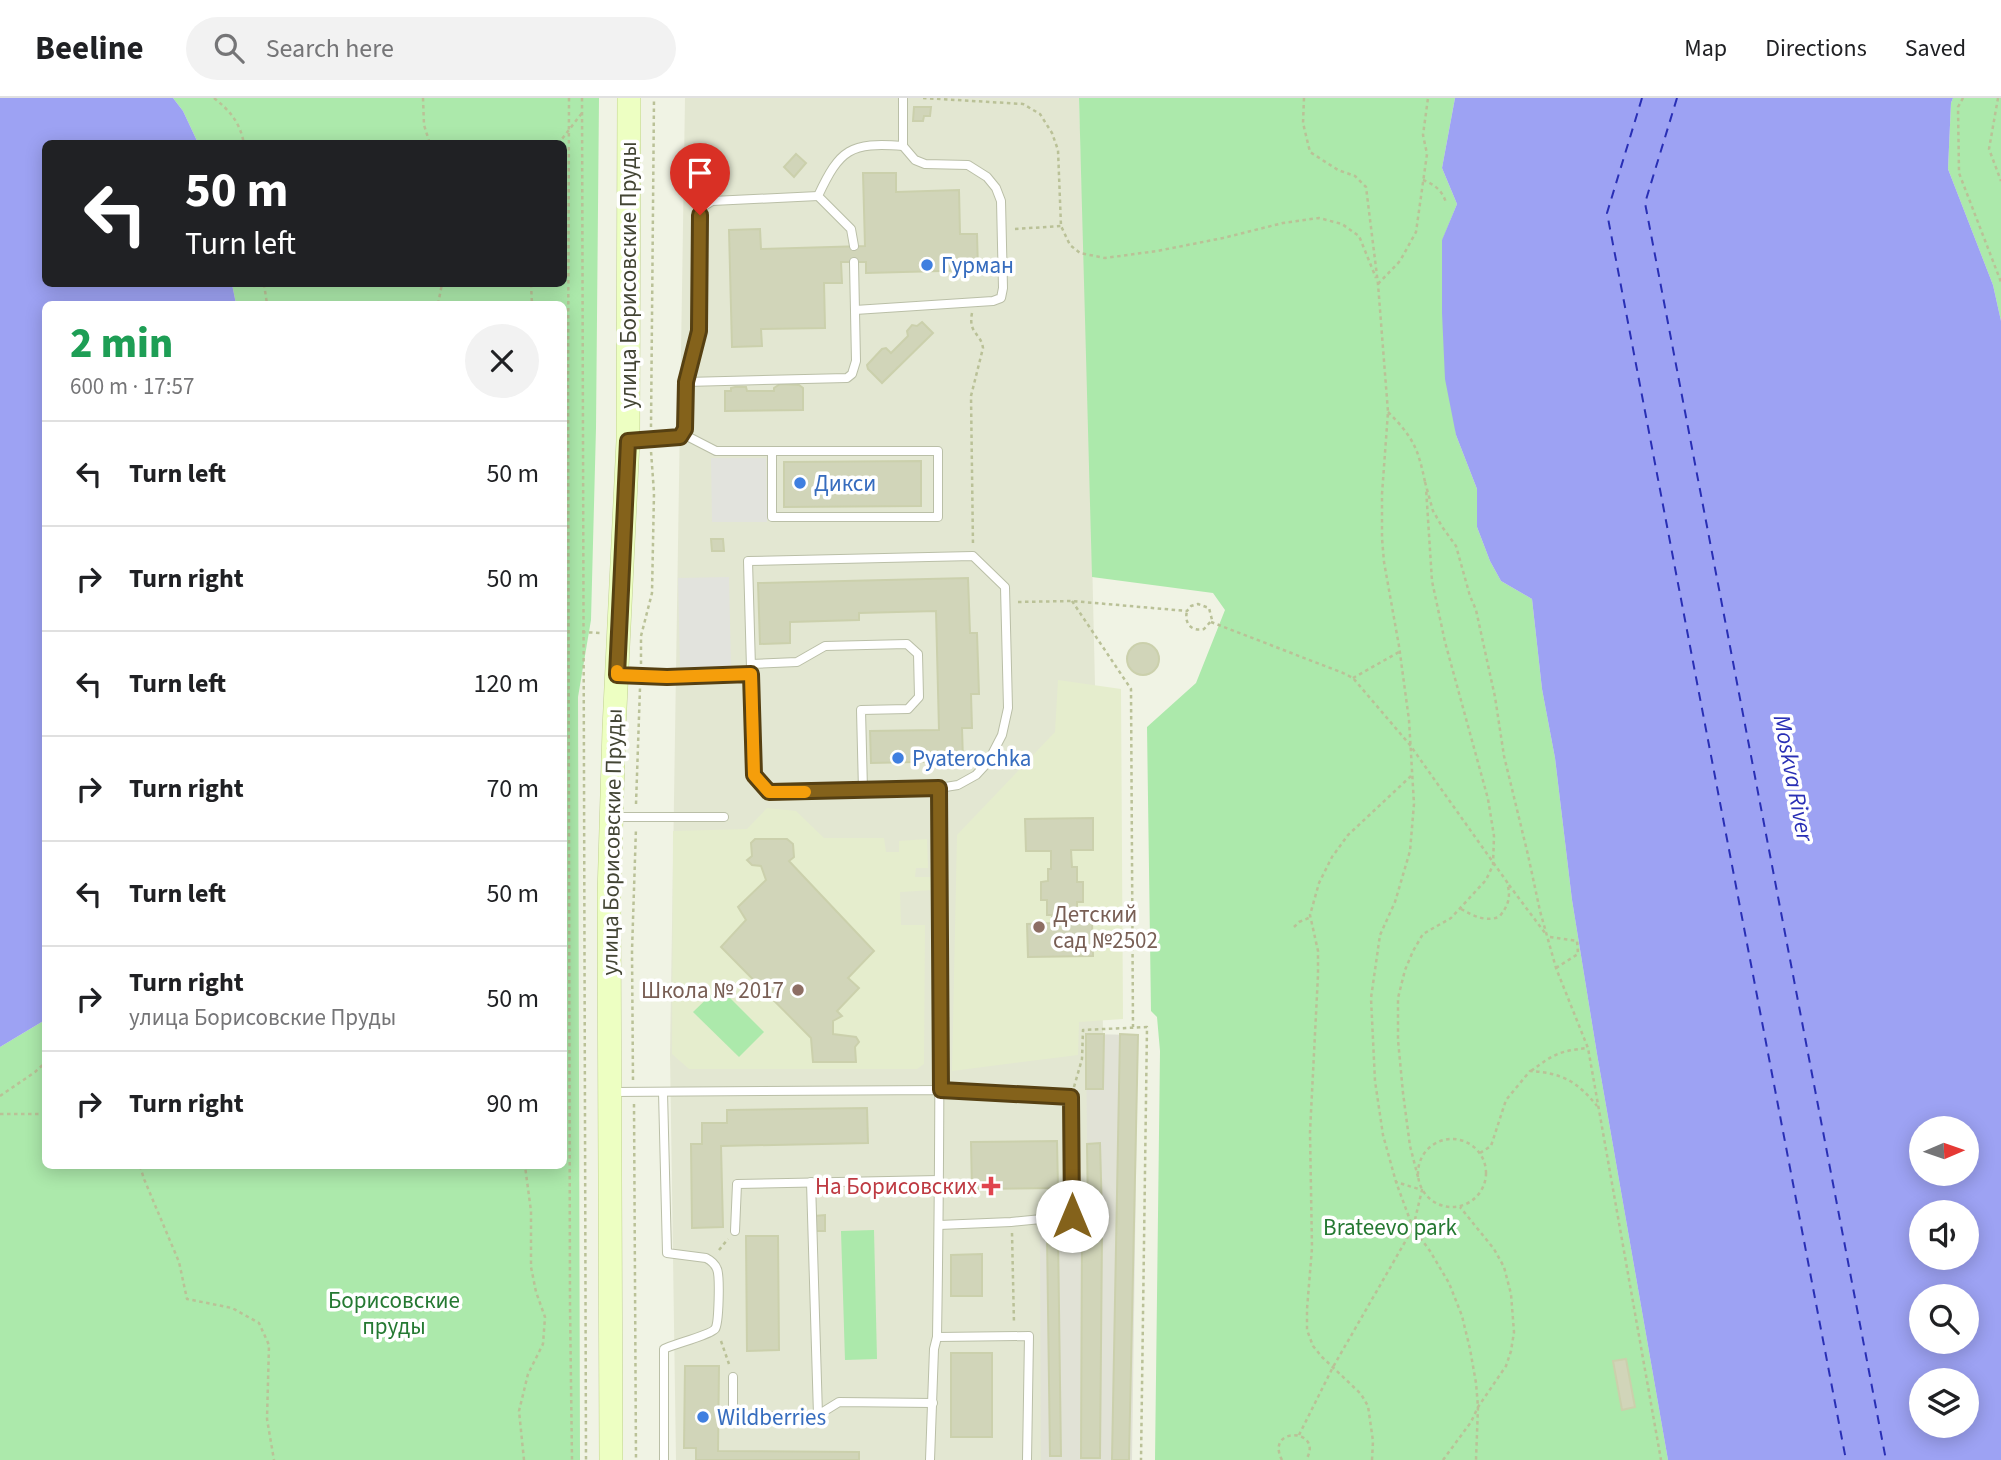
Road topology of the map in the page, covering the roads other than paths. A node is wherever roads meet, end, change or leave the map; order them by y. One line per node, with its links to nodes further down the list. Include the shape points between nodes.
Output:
1 (629, 98): 10 (main road, улица Борисовские Пруды)
2 (903, 98): 3 (lane)
3 (903, 146): 4 (lane, via 848,151 830,171); 7 (lane, via 925,164 968,165 996,188 1002,230 1001,298)
4 (818, 196): 5 (lane, via 851,229); 8 (lane, via 712,201 704,206 700,215 699,331)
5 (854, 246)
6 (854, 262): 7 (lane)
7 (855, 310): 8 (lane, via 856,362 846,377)
8 (686, 382): 9 (lane)
9 (683, 434): 10 (lane); 11 (lane, via 716,452)
10 (639, 440): 14 (main road, улица Борисовские Пруды)
11 (772, 451): 11 (lane, via 938,451 938,517 772,517)
12 (751, 664): 13 (lane); 15 (lane, via 748,561 973,556 1005,587 1008,708 1002,735 988,762 958,785); 16 (lane, via 797,662 825,646 907,644 918,654 919,697 908,709 861,710)
13 (751, 674): 14 (lane); 16 (lane, via 754,775 769,792)
14 (617, 675): 17 (main road, улица Борисовские Пруды)
15 (939, 788): 16 (lane); 19 (lane)
16 (863, 790)
17 (611, 817): 18 (lane); 20 (main road, улица Борисовские Пруды)
18 (724, 817)
19 (941, 1090): 21 (lane); 22 (lane); 24 (lane, via 1071,1097 1072,1216)
20 (609, 1092): 21 (lane); 30 (main road, улица Борисовские Пруды)
21 (663, 1092): 31 (lane, via 667,1253 711,1260 717,1269 719,1319 708,1334 664,1349)
22 (939, 1180): 23 (lane); 24 (lane)
23 (811, 1182): 25 (lane, via 737,1184); 29 (lane)
24 (939, 1225): 26 (lane)
25 (735, 1231)
26 (937, 1336): 28 (lane); 33 (lane, via 1029,1336)
27 (733, 1377): 29 (lane, via 733,1417)
28 (933, 1404): 29 (lane, via 839,1402); 32 (lane)
29 (818, 1415)
30 (611, 1460)
31 (664, 1460)
32 (930, 1460)
33 (1027, 1460)

